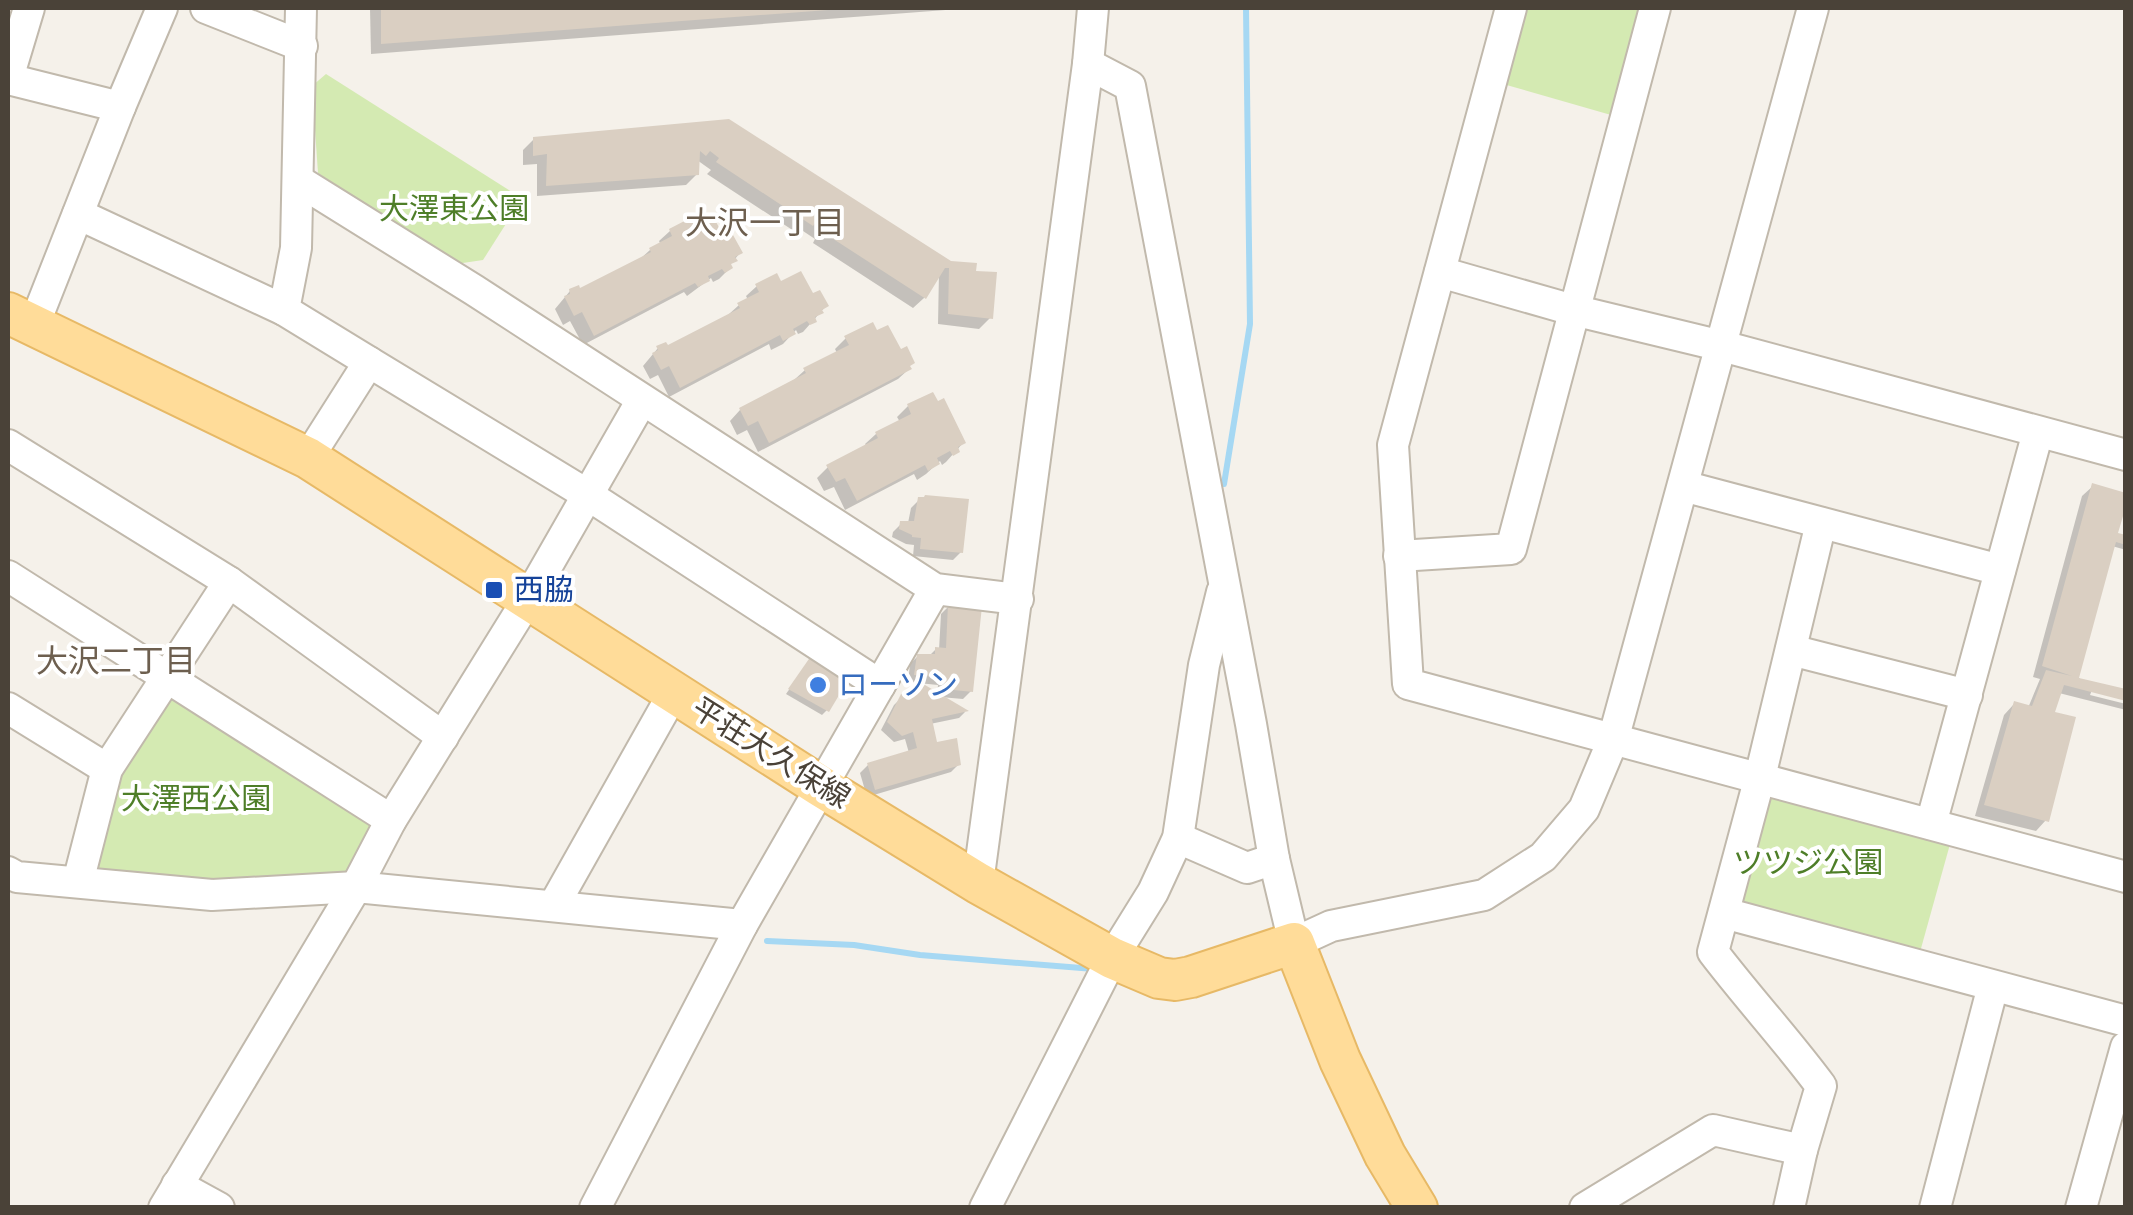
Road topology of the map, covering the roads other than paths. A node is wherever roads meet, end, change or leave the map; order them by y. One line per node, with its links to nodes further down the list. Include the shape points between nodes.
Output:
1 (29, 8): 11 (street)
2 (162, 8): 12 (street)
3 (206, 8): 9 (street)
4 (301, 8): 9 (street)
5 (1093, 8): 10 (street)
6 (1511, 8): 15 (street)
7 (1654, 8): 17 (street)
8 (1813, 8): 19 (street)
9 (302, 46): 13 (street)
10 (1088, 64): 32 (street, via 1130,86); 36 (street)
11 (8, 78): 12 (street)
12 (120, 108): 14 (street)
13 (299, 181): 16 (street); 21 (street)
14 (78, 214): 16 (street); 18 (street)
15 (1440, 272): 17 (street); 29 (street, via 1393,445)
16 (284, 310): 20 (street)
17 (1574, 310): 19 (street); 29 (street, via 1511,549)
18 (21, 319): 25 (main road, 平荘大久保線)
19 (1722, 346): 22 (street); 26 (street)
20 (369, 362): 25 (street); 27 (street)
21 (642, 400): 27 (street); 34 (street)
22 (2038, 432): 24 (street); 30 (street)
23 (8, 445): 33 (street)
24 (2126, 455)
25 (308, 458): 35 (main road, 平荘大久保線)
26 (1683, 486): 28 (street); 44 (street)
27 (588, 494): 35 (street); 39 (street)
28 (1821, 523): 30 (street); 37 (street)
29 (1399, 556): 44 (street, via 1408,684)
30 (2000, 570): 41 (street)
31 (8, 576): 38 (street)
32 (1224, 580): 50 (street); 51 (street)
33 (228, 582): 38 (street); 43 (street)
34 (935, 589): 36 (street); 39 (street)
35 (528, 599): 40 (main road, 平荘大久保線); 43 (street)
36 (1018, 599): 55 (street)
37 (1790, 650): 41 (street); 46 (street)
38 (166, 678): 45 (street); 48 (street)
39 (880, 684): 47 (street)
40 (674, 692): 47 (main road, 平荘大久保線); 57 (street)
41 (1967, 695): 49 (street)
42 (8, 708): 45 (street)
43 (443, 738): 48 (street)
44 (1613, 740): 46 (street); 60 (street, via 1584,809 1542,857 1484,895 1331,926)
45 (107, 769): 54 (street)
46 (1760, 777): 49 (street); 58 (street)
47 (820, 786): 55 (main road, 平荘大久保線); 59 (street)
48 (392, 820): 56 (street)
49 (1931, 824): 53 (street)
50 (1178, 838): 51 (street, via 1247,868); 61 (street)
51 (1274, 859): 60 (street)
52 (8, 872): 54 (street)
53 (2126, 877)
54 (78, 882): 56 (street, via 212,895)
55 (978, 883): 61 (main road, 平荘大久保線)
56 (356, 887): 57 (street); 66 (street)
57 (554, 905): 59 (street)
58 (1724, 914): 62 (street); 65 (street, via 1712,952 1821,1086)
59 (742, 925): 68 (street)
60 (1294, 943): 61 (main road, 平荘大久保線, via 1174,980); 70 (main road, via 1348,1076)
61 (1112, 958): 69 (street)
62 (1992, 986): 63 (street); 73 (street)
63 (2126, 1021)
64 (2126, 1048): 74 (street)
65 (1802, 1150): 71 (street, via 1713,1130); 72 (street)
66 (170, 1196): 67 (street)
67 (218, 1208)
68 (596, 1208)
69 (985, 1208)
70 (1417, 1208)
71 (1585, 1208)
72 (1789, 1208)
73 (1935, 1208)
74 (2081, 1208)

